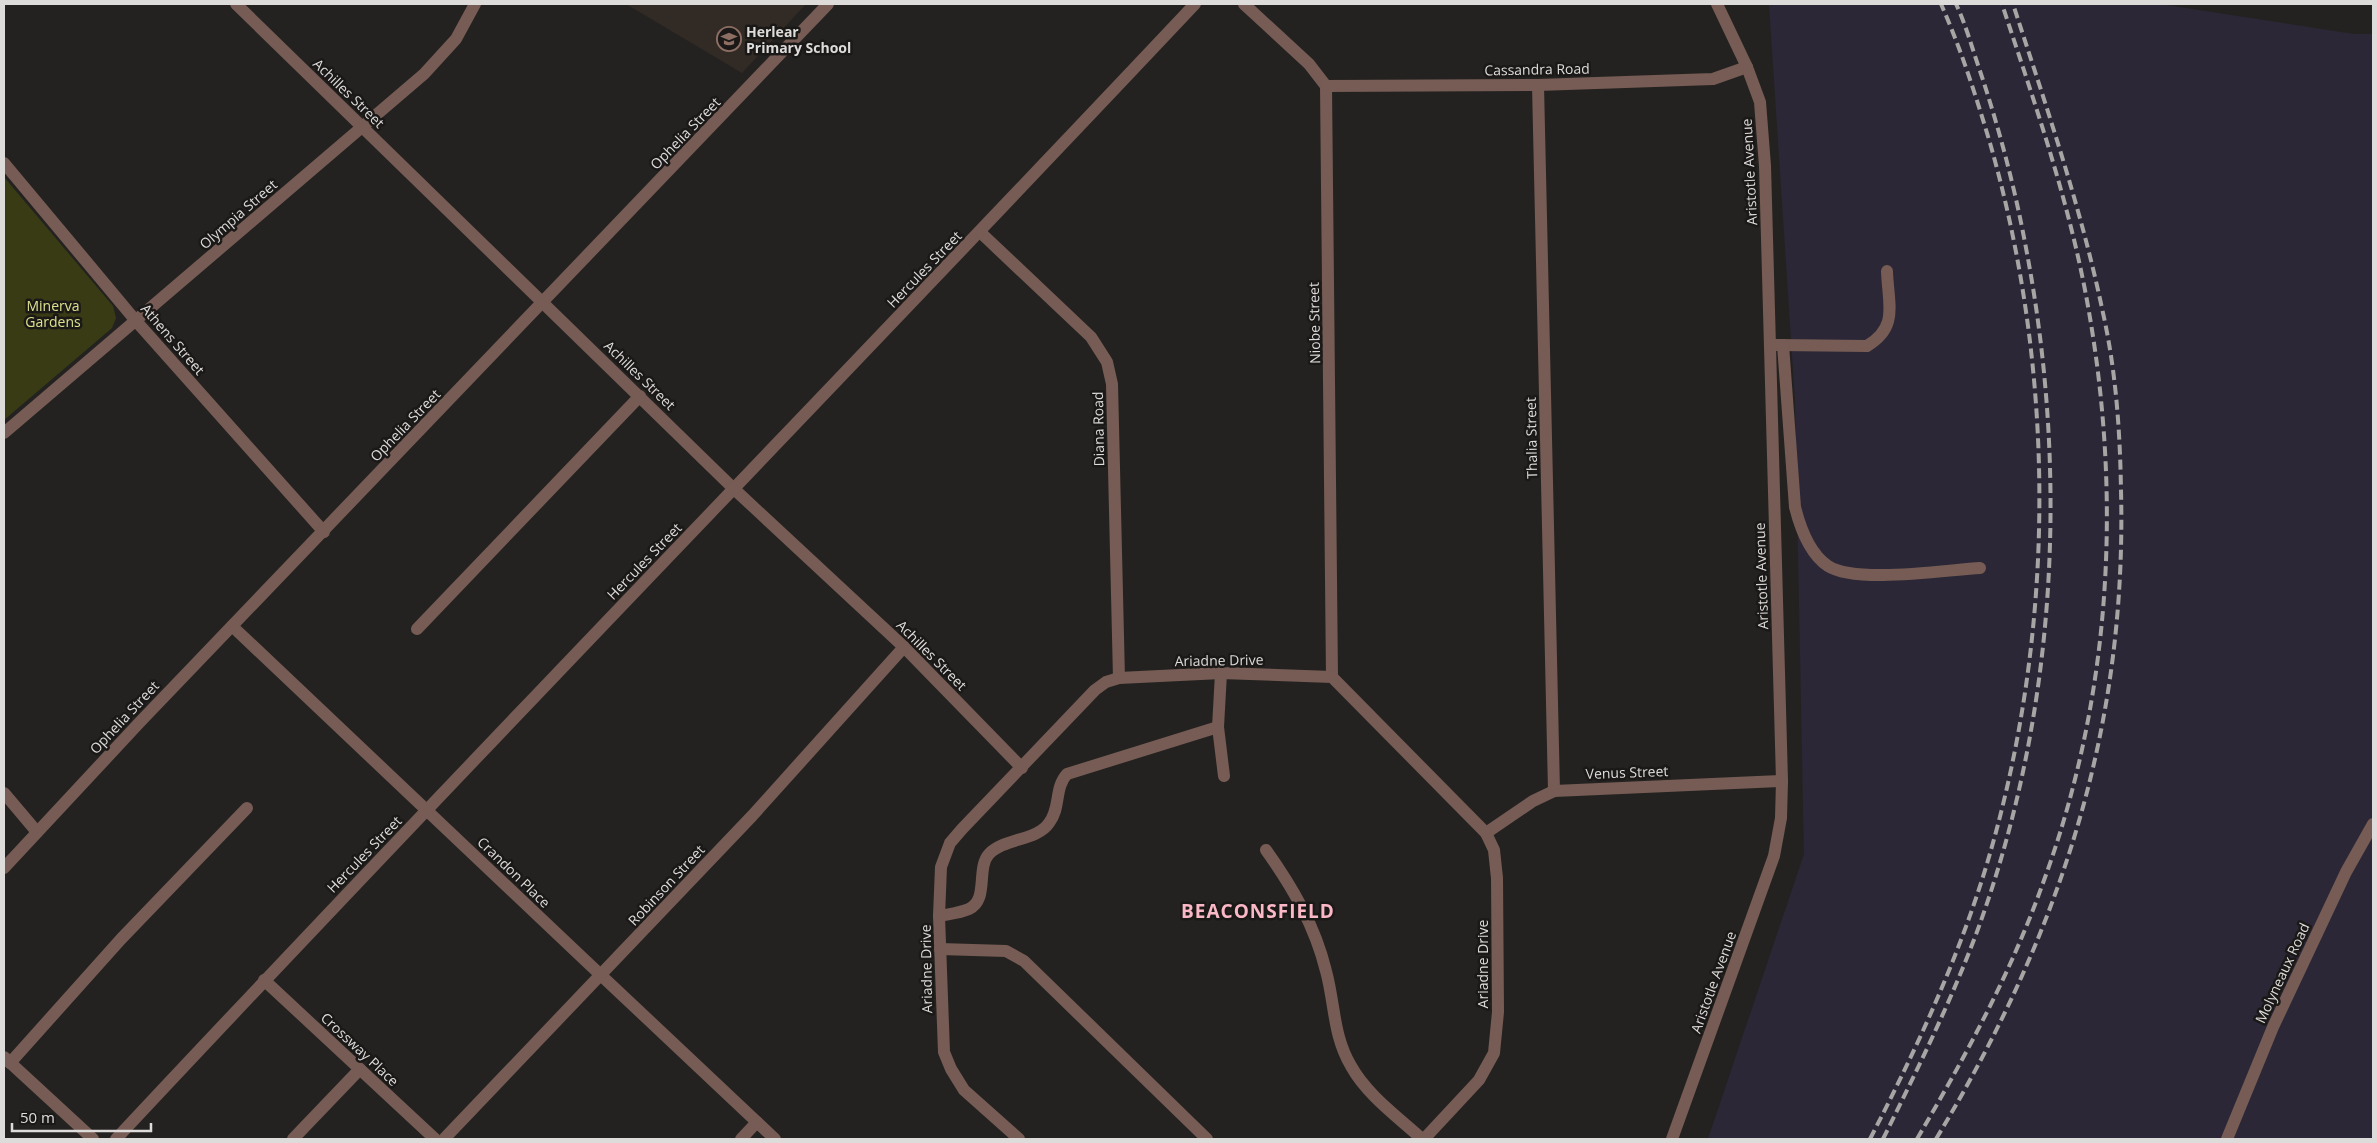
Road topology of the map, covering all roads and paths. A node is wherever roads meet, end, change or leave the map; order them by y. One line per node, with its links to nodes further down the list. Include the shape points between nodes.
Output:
1 (236, 4): 10 (street, Achilles Street)
2 (475, 4): 10 (street, Olympia Street, via 456,39 439,60)
3 (828, 4): 14 (street, Ophelia Street)
4 (1195, 4): 12 (street, Hercules Street)
5 (1244, 4): 9 (street, via 1309,64)
6 (1716, 4): 7 (street, Aristotle Avenue)
7 (1747, 67): 8 (street, Cassandra Road, via 1713,79); 16 (street, Aristotle Avenue, via 1760,102)
8 (1538, 85): 9 (street, Cassandra Road); 32 (street, Thalia Street)
9 (1326, 86): 26 (street, Niobe Street)
10 (362, 127): 14 (street, Achilles Street); 15 (street, Olympia Street)
11 (4, 163): 15 (street, Athens Street)
12 (980, 232): 19 (street, Hercules Street); 27 (street, Diana Road, via 1091,337 1107,362 1112,384)
13 (1887, 271): 16 (street, via 1889,324 1878,339 1867,346)
14 (544, 302): 17 (street, Achilles Street); 20 (street, Ophelia Street)
15 (136, 321): 18 (street, Olympia Street); 20 (street, Athens Street)
16 (1776, 345): 21 (street, via 1795,507 1801,528 1819,559 1838,572 1855,574); 31 (street, Aristotle Avenue)
17 (640, 396): 19 (street, Achilles Street); 23 (street)
18 (4, 433)
19 (733, 488): 24 (street, Achilles Street); 35 (street, Hercules Street)
20 (324, 532): 22 (street, Ophelia Street)
21 (1980, 568)
22 (232, 626): 35 (street, Crandon Place); 37 (street, Ophelia Street)
23 (417, 629)
24 (904, 647): 29 (street, Achilles Street); 43 (street, Robinson Street, via 752,816)
25 (1220, 673): 26 (street, Ariadne Drive); 27 (street, Ariadne Drive); 28 (street)
26 (1332, 677): 38 (street, Ariadne Drive)
27 (1119, 678): 29 (street, Ariadne Drive, via 1095,690)
28 (1218, 727): 30 (street); 41 (street, via 1067,774 1061,781 1054,816 1046,828 990,852 982,866 982,885 975,905)
29 (1022, 768): 41 (street, Ariadne Drive, via 950,843 942,867)
30 (1224, 776)
31 (1782, 781): 32 (street, Venus Street); 58 (street, Aristotle Avenue, via 1781,818 1774,856)
32 (1554, 791): 38 (street, Venus Street, via 1533,801)
33 (4, 794): 37 (street)
34 (247, 808): 45 (street)
35 (427, 809): 43 (street, Crandon Place); 44 (street, Hercules Street)
36 (2373, 827): 59 (street, Molyneaux Road, via 2346,872 2273,1027)
37 (37, 832): 40 (street, Ophelia Street)
38 (1486, 833): 57 (street, Ariadne Drive, via 1494,850 1497,878 1498,1012 1494,1053 1479,1080)
39 (1266, 850): 57 (street, via 1293,888 1319,947 1327,973 1336,1029 1352,1068 1366,1087)
40 (4, 868)
41 (939, 916): 42 (street, Ariadne Drive)
42 (940, 949): 55 (street, Ariadne Drive, via 944,1052 964,1090); 56 (street, via 1006,951 1024,961)
43 (600, 976): 47 (street, Crandon Place); 52 (street, Robinson Street)
44 (264, 980): 46 (street, Crossway Place); 49 (street, Hercules Street)
45 (7, 1060): 48 (street)
46 (360, 1069): 50 (street); 51 (street, Crossway Place)
47 (757, 1122): 53 (street); 54 (street, Crandon Place)
48 (93, 1139)
49 (116, 1139)
50 (293, 1139)
51 (435, 1139)
52 (444, 1139)
53 (741, 1139)
54 (775, 1139)
55 (1020, 1139)
56 (1207, 1139)
57 (1423, 1139)
58 (1672, 1139)
59 (2227, 1139)

